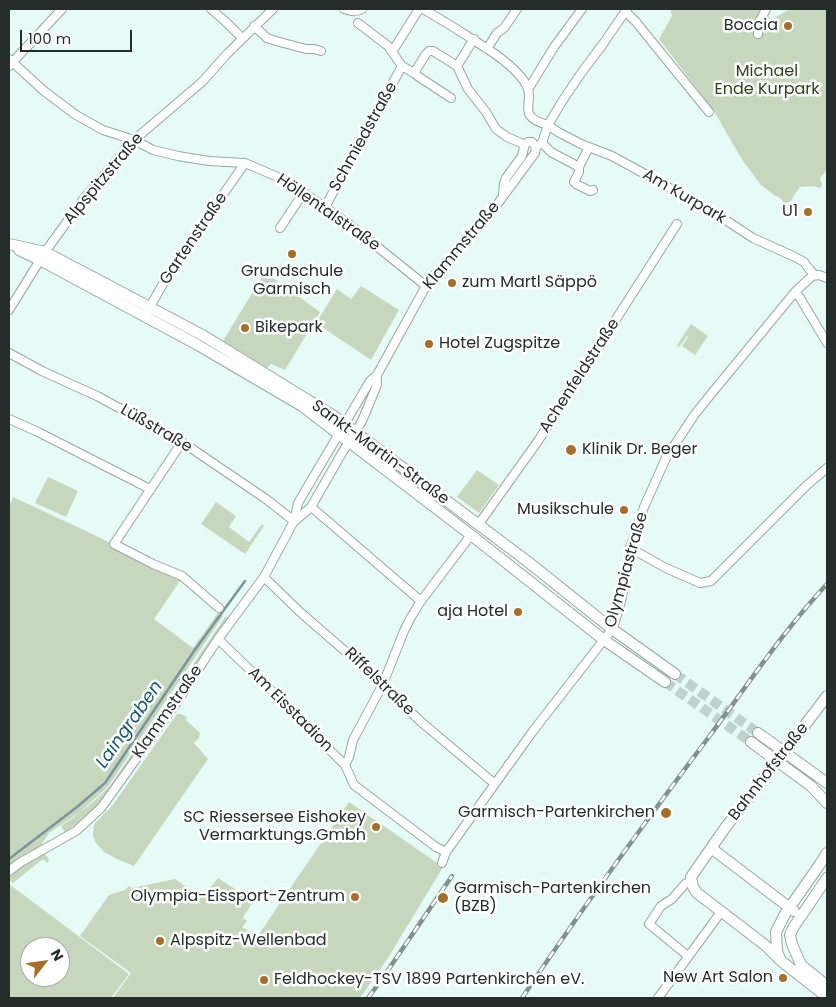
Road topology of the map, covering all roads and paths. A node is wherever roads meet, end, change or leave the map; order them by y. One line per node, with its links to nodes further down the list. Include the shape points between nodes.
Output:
1 (62, 9): 19 (street)
2 (211, 9): 14 (street)
3 (274, 9): 12 (street, Alpspitzstraße)
4 (344, 9): 5 (street, via 354,12)
5 (362, 9)
6 (421, 9): 15 (street); 18 (street)
7 (517, 9): 16 (street)
8 (582, 9): 23 (street)
9 (766, 9): 13 (street)
10 (623, 11): 25 (street, via 636,22); 26 (street)
11 (358, 23): 18 (street)
12 (257, 24): 14 (street, Alpspitzstraße); 17 (street, via 267,38)
13 (758, 34)
14 (242, 38): 27 (street, Alpspitzstraße, via 202,82)
15 (474, 39): 16 (street); 21 (street)
16 (487, 48): 23 (street)
17 (321, 50)
18 (392, 52): 20 (street)
19 (10, 63): 27 (street, Höllentalstraße, via 76,115 102,130)
20 (402, 66): 22 (street); 36 (street, Schmiedstraße)
21 (457, 66): 22 (street, via 429,51); 29 (street, via 468,89 496,129)
22 (414, 73): 24 (street)
23 (531, 85): 26 (street, Am Kurpark, via 530,117 540,123)
24 (451, 98)
25 (709, 112)
26 (549, 123): 28 (street); 30 (street, Am Kurpark, via 558,132)
27 (134, 140): 31 (street, Höllentalstraße, via 153,150 178,156); 40 (street, Alpspitzstraße, via 84,197)
28 (539, 145): 29 (street, via 528,142); 32 (street); 35 (street, Klammstraße)
29 (524, 146): 35 (street, Klammstraße, via 522,156 506,178)
30 (588, 147): 32 (street); 41 (street, Am Kurpark, via 612,156 753,238 804,262)
31 (245, 163): 34 (street, Höllentalstraße, via 287,181); 46 (street, Gartenstraße, via 172,268)
32 (579, 168): 33 (street, via 574,182 590,192)
33 (593, 190)
34 (306, 195): 36 (street, Höllentalstraße); 38 (street, via 300,198)
35 (503, 195): 43 (street, Klammstraße)
36 (325, 207): 43 (street, Höllentalstraße)
37 (677, 224): 60 (street, Achenfeldstraße, via 538,441)
38 (280, 228)
39 (9, 245): 40 (main road, Sankt-Martin-Straße)
40 (43, 256): 45 (street, Alpspitzstraße); 46 (main road, Sankt-Martin-Straße)
41 (815, 275): 42 (street); 44 (street, Olympiastraße)
42 (827, 278)
43 (426, 286): 49 (street, Klammstraße)
44 (796, 292): 47 (street); 62 (street, Olympiastraße, via 716,388 666,458)
45 (10, 307)
46 (147, 312): 51 (main road, Sankt-Martin-Straße, via 216,343); 53 (main road, Sankt-Martin-Straße, via 302,406)
47 (827, 343)
48 (9, 353): 54 (street, Lüßstraße)
49 (377, 375): 51 (street, Klammstraße); 52 (street, Klammstraße, via 377,385)
50 (9, 419): 57 (street)
51 (345, 423): 52 (main road, Sankt-Martin-Straße); 53 (street, Klammstraße)
52 (356, 431): 55 (street, Klammstraße); 60 (main road, Sankt-Martin-Straße)
53 (338, 434): 55 (main road, Sankt-Martin-Straße); 59 (street, Klammstraße, via 298,503)
54 (182, 442): 57 (street); 59 (street, Lüßstraße)
55 (349, 442): 58 (street, Klammstraße); 61 (main road, Sankt-Martin-Straße)
56 (827, 468): 62 (street, via 711,581 700,583)
57 (150, 489): 65 (street, via 114,544 182,576)
58 (311, 507): 59 (street, Klammstraße); 64 (street)
59 (294, 521): 63 (street, Klammstraße)
60 (478, 525): 66 (main road, Sankt-Martin-Straße)
61 (471, 535): 64 (street); 68 (main road, Sankt-Martin-Straße)
62 (630, 548): 66 (street, Olympiastraße, via 621,601)
63 (264, 578): 67 (street, Klammstraße); 71 (street, Riffelstraße)
64 (421, 601): 71 (street, via 404,631)
65 (219, 608)
66 (612, 629): 68 (street, Olympiastraße); 69 (main road, Sankt-Martin-Straße)
67 (218, 639): 75 (street, Am Eisstadion); 83 (street, Klammstraße, via 101,808 76,831)
68 (604, 640): 70 (main road, Sankt-Martin-Straße); 76 (street, Olympiastraße)
69 (675, 674)
70 (665, 682)
71 (383, 684): 75 (street, via 353,740); 76 (street, Riffelstraße, via 420,721)
72 (827, 696): 79 (main road, Bahnhofstraße, bridge)
73 (758, 733): 77 (main road)
74 (751, 742): 78 (main road, via 811,786)
75 (345, 765): 80 (street, Am Eisstadion, via 354,785)
76 (495, 784): 80 (street, Olympiastraße)
77 (827, 784)
78 (827, 803)
79 (711, 848): 85 (main road, Bahnhofstraße); 86 (main road)
80 (446, 852): 82 (street, Olympiastraße)
81 (827, 853): 86 (main road)
82 (442, 862)
83 (9, 871)
84 (827, 878): 88 (main road)
85 (691, 881): 87 (main road, via 697,893); 92 (street, Bahnhofstraße, via 662,906 648,924)
86 (789, 907): 88 (main road); 90 (main road, via 776,932)
87 (722, 912): 91 (main road); 92 (street)
88 (801, 916): 89 (main road, via 793,928)
89 (791, 940): 90 (main road); 94 (main road, via 801,965)
90 (776, 942): 91 (main road); 93 (main road)
91 (765, 946): 93 (main road)
92 (688, 956): 96 (street)
93 (780, 960): 95 (main road)
94 (827, 986)
95 (827, 997)
96 (658, 998)

